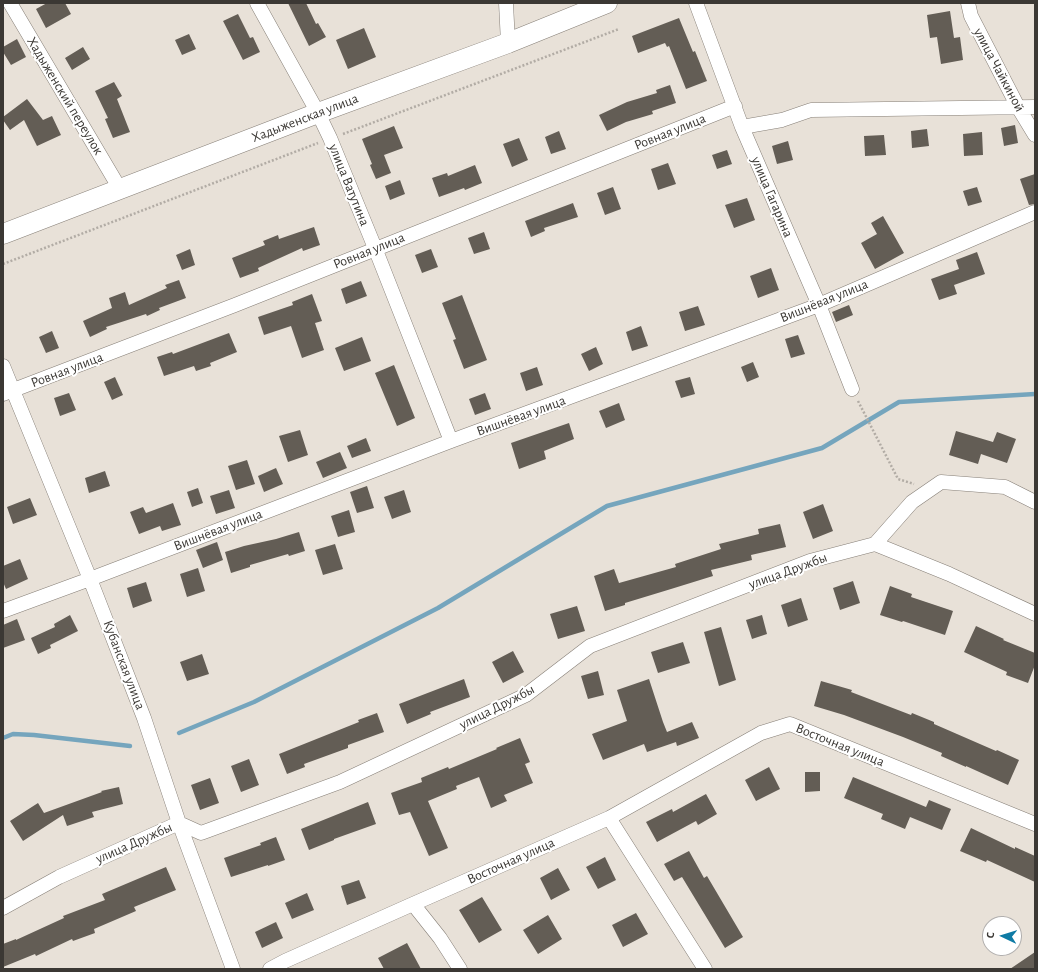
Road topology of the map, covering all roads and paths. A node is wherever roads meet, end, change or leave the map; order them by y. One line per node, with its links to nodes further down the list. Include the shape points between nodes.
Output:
1 (10, 3): 16 (street, Хадыженский переулок)
2 (257, 3): 12 (street, улица Ватутина)
3 (506, 3): 8 (street)
4 (608, 3): 8 (main road, Хадыженская улица)
5 (696, 3): 9 (street, улица Гагарина)
6 (968, 3): 11 (street, улица Чайкиной, via 971,16)
7 (619, 29): 15 (path)
8 (508, 43): 12 (main road, Хадыженская улица)
9 (735, 106): 13 (street, улица Гагарина); 19 (street, Ровная улица)
10 (1035, 106): 11 (street)
11 (1018, 107): 13 (street, via 811,110 782,120); 14 (street, улица Чайкиной)
12 (318, 113): 15 (street, улица Ватутина); 16 (main road, Хадыженская улица)
13 (742, 127): 21 (street, улица Гагарина)
14 (1035, 135)
15 (330, 138): 19 (street, улица Ватутина); 20 (path)
16 (120, 189): 18 (main road, Хадыженская улица)
17 (1035, 212): 21 (street, Вишнёвая улица)
18 (3, 234)
19 (375, 248): 24 (street, Ровная улица); 25 (street, улица Ватутина)
20 (3, 264)
21 (819, 305): 23 (street, улица Гагарина); 25 (street, Вишнёвая улица)
22 (3, 366): 24 (street, Кубанская улица)
23 (852, 389): 26 (path, via 898,479)
24 (8, 392): 29 (street, Кубанская улица)
25 (452, 441): 29 (street, Вишнёвая улица)
26 (929, 490): 27 (street, via 941,482 1005,487); 28 (street, via 912,502)
27 (1035, 502)
28 (875, 544): 31 (street, via 949,574); 33 (street, улица Дружбы, via 810,561 590,646 526,695 340,782 201,833)
29 (90, 579): 30 (street, Вишнёвая улица); 33 (street, Кубанская улица, via 144,718)
30 (3, 611)
31 (1035, 614)
32 (609, 818): 34 (street, Восточная улица, via 761,734 790,724); 35 (street, Восточная улица); 40 (street)
33 (179, 823): 36 (street, улица Дружбы, via 59,876); 37 (street, Кубанская улица)
34 (1035, 824)
35 (413, 904): 38 (street, Восточная улица); 39 (street)
36 (3, 908)
37 (233, 969)
38 (270, 969)
39 (460, 969)
40 (705, 969)

